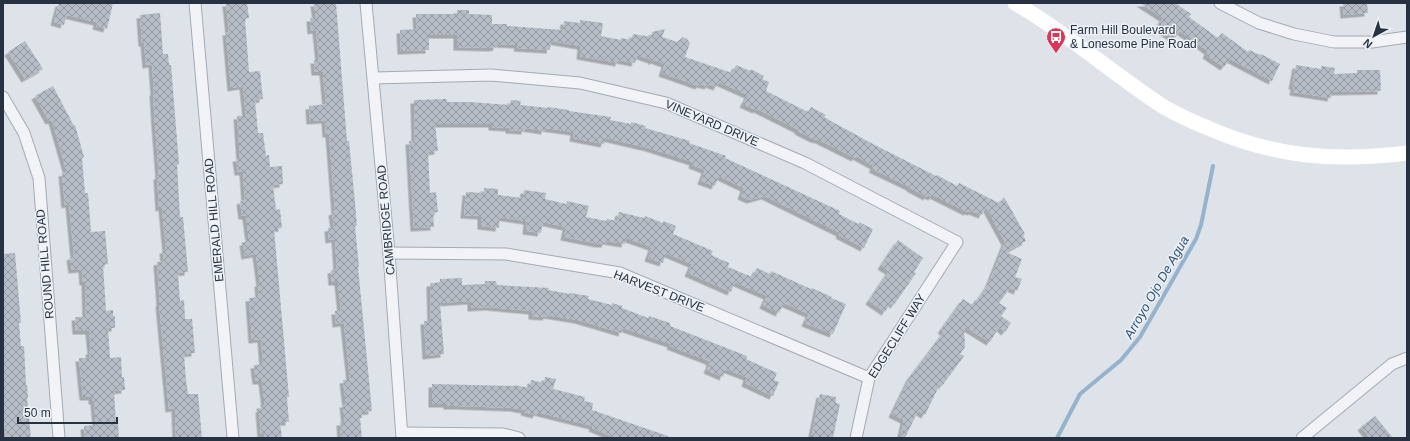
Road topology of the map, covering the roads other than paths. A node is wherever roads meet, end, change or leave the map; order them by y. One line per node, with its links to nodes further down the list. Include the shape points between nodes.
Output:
1 (195, 3): 15 (street, EMERALD HILL ROAD)
2 (366, 3): 6 (street, CAMBRIDGE ROAD)
3 (1014, 3): 8 (main road, via 1067,37 1165,107 1227,137 1287,154 1332,157)
4 (1220, 3): 5 (street, via 1259,23 1294,34 1334,42 1372,42)
5 (1407, 37)
6 (374, 78): 9 (street, VINEYARD DRIVE, via 491,75 580,83 666,103 805,163); 10 (street, CAMBRIDGE ROAD)
7 (3, 97): 14 (street, ROUND HILL ROAD, via 24,133 38,178)
8 (1407, 154)
9 (957, 242): 12 (street, EDGECLIFF WAY)
10 (389, 253): 12 (street, HARVEST DRIVE, via 506,254 620,273); 13 (street, CAMBRIDGE ROAD)
11 (1407, 358): 18 (street, via 1392,364)
12 (870, 378): 17 (street, EDGECLIFF WAY)
13 (402, 436): 16 (street, via 503,434)
14 (59, 438)
15 (233, 438)
16 (520, 438)
17 (856, 438)
18 (1302, 438)

